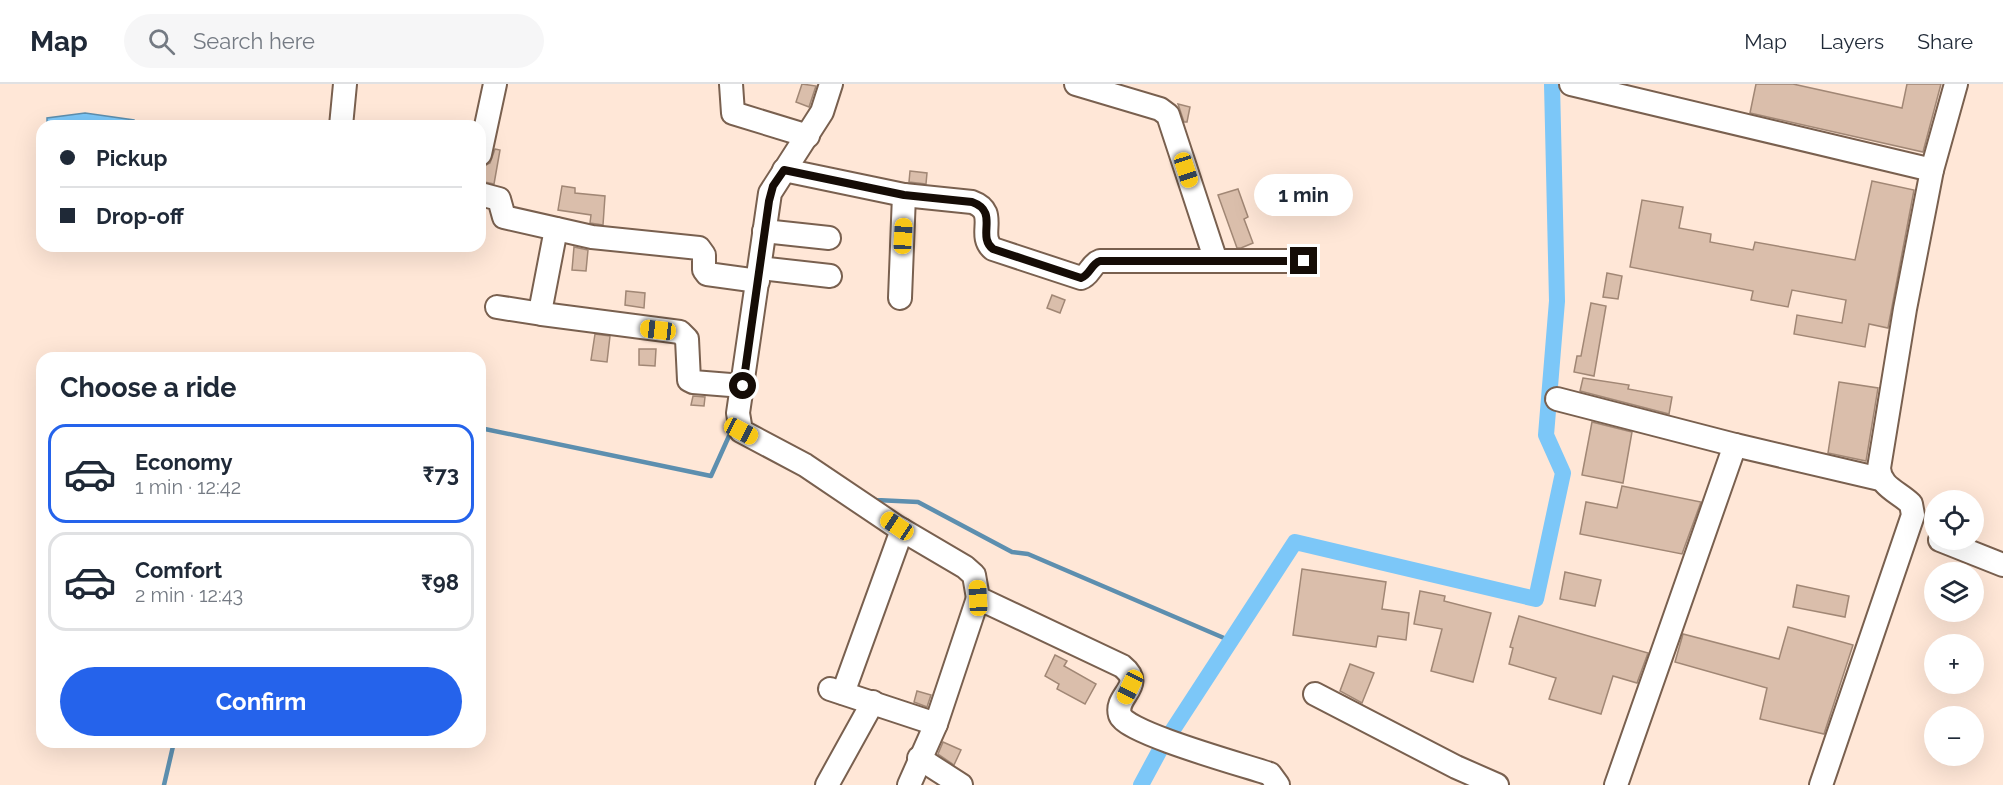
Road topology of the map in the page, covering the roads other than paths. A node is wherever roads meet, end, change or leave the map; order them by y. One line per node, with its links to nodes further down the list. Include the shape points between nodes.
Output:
1 (345, 84): 8 (street)
2 (495, 84): 9 (street)
3 (731, 84): 10 (street, via 733,114)
4 (831, 84): 10 (street, via 822,112)
5 (1076, 84): 18 (street, via 1168,114)
6 (1571, 84): 12 (street)
7 (1956, 84): 12 (street)
8 (342, 120)
9 (486, 126)
10 (808, 136): 11 (street)
11 (784, 170): 13 (street); 16 (street, via 770,193)
12 (1932, 170): 28 (street, via 1903,320)
13 (904, 195): 18 (street, via 981,205 987,216 989,246 1081,278 1100,261); 22 (street)
14 (486, 196): 15 (street, via 499,199 504,217)
15 (556, 230): 20 (street, via 699,248 707,274); 24 (street)
16 (764, 231): 17 (street); 20 (street)
17 (829, 238)
18 (1216, 261): 19 (street)
19 (1304, 261)
20 (759, 275): 21 (street); 25 (street)
21 (830, 276)
22 (900, 298)
23 (497, 306): 24 (street)
24 (542, 314): 25 (street, via 680,332 687,339 689,380)
25 (743, 386): 30 (street, via 738,413 741,431 805,465)
26 (1557, 399): 27 (street)
27 (1735, 445): 28 (street); 44 (street)
28 (1880, 479): 29 (street, via 1911,504)
29 (1910, 528): 31 (street); 45 (street)
30 (902, 530): 34 (street, via 974,575); 36 (street, via 836,691)
31 (1924, 534)
32 (1965, 550): 33 (street)
33 (2003, 565)
34 (978, 598): 37 (street); 42 (street, via 1131,673 1119,714 1131,725 1270,774)
35 (1315, 694): 43 (street)
36 (873, 702): 37 (street); 39 (street)
37 (936, 724): 38 (street)
38 (919, 758): 40 (street); 41 (street)
39 (827, 785)
40 (909, 785)
41 (961, 785)
42 (1278, 785)
43 (1497, 785)
44 (1616, 785)
45 (1821, 785)

